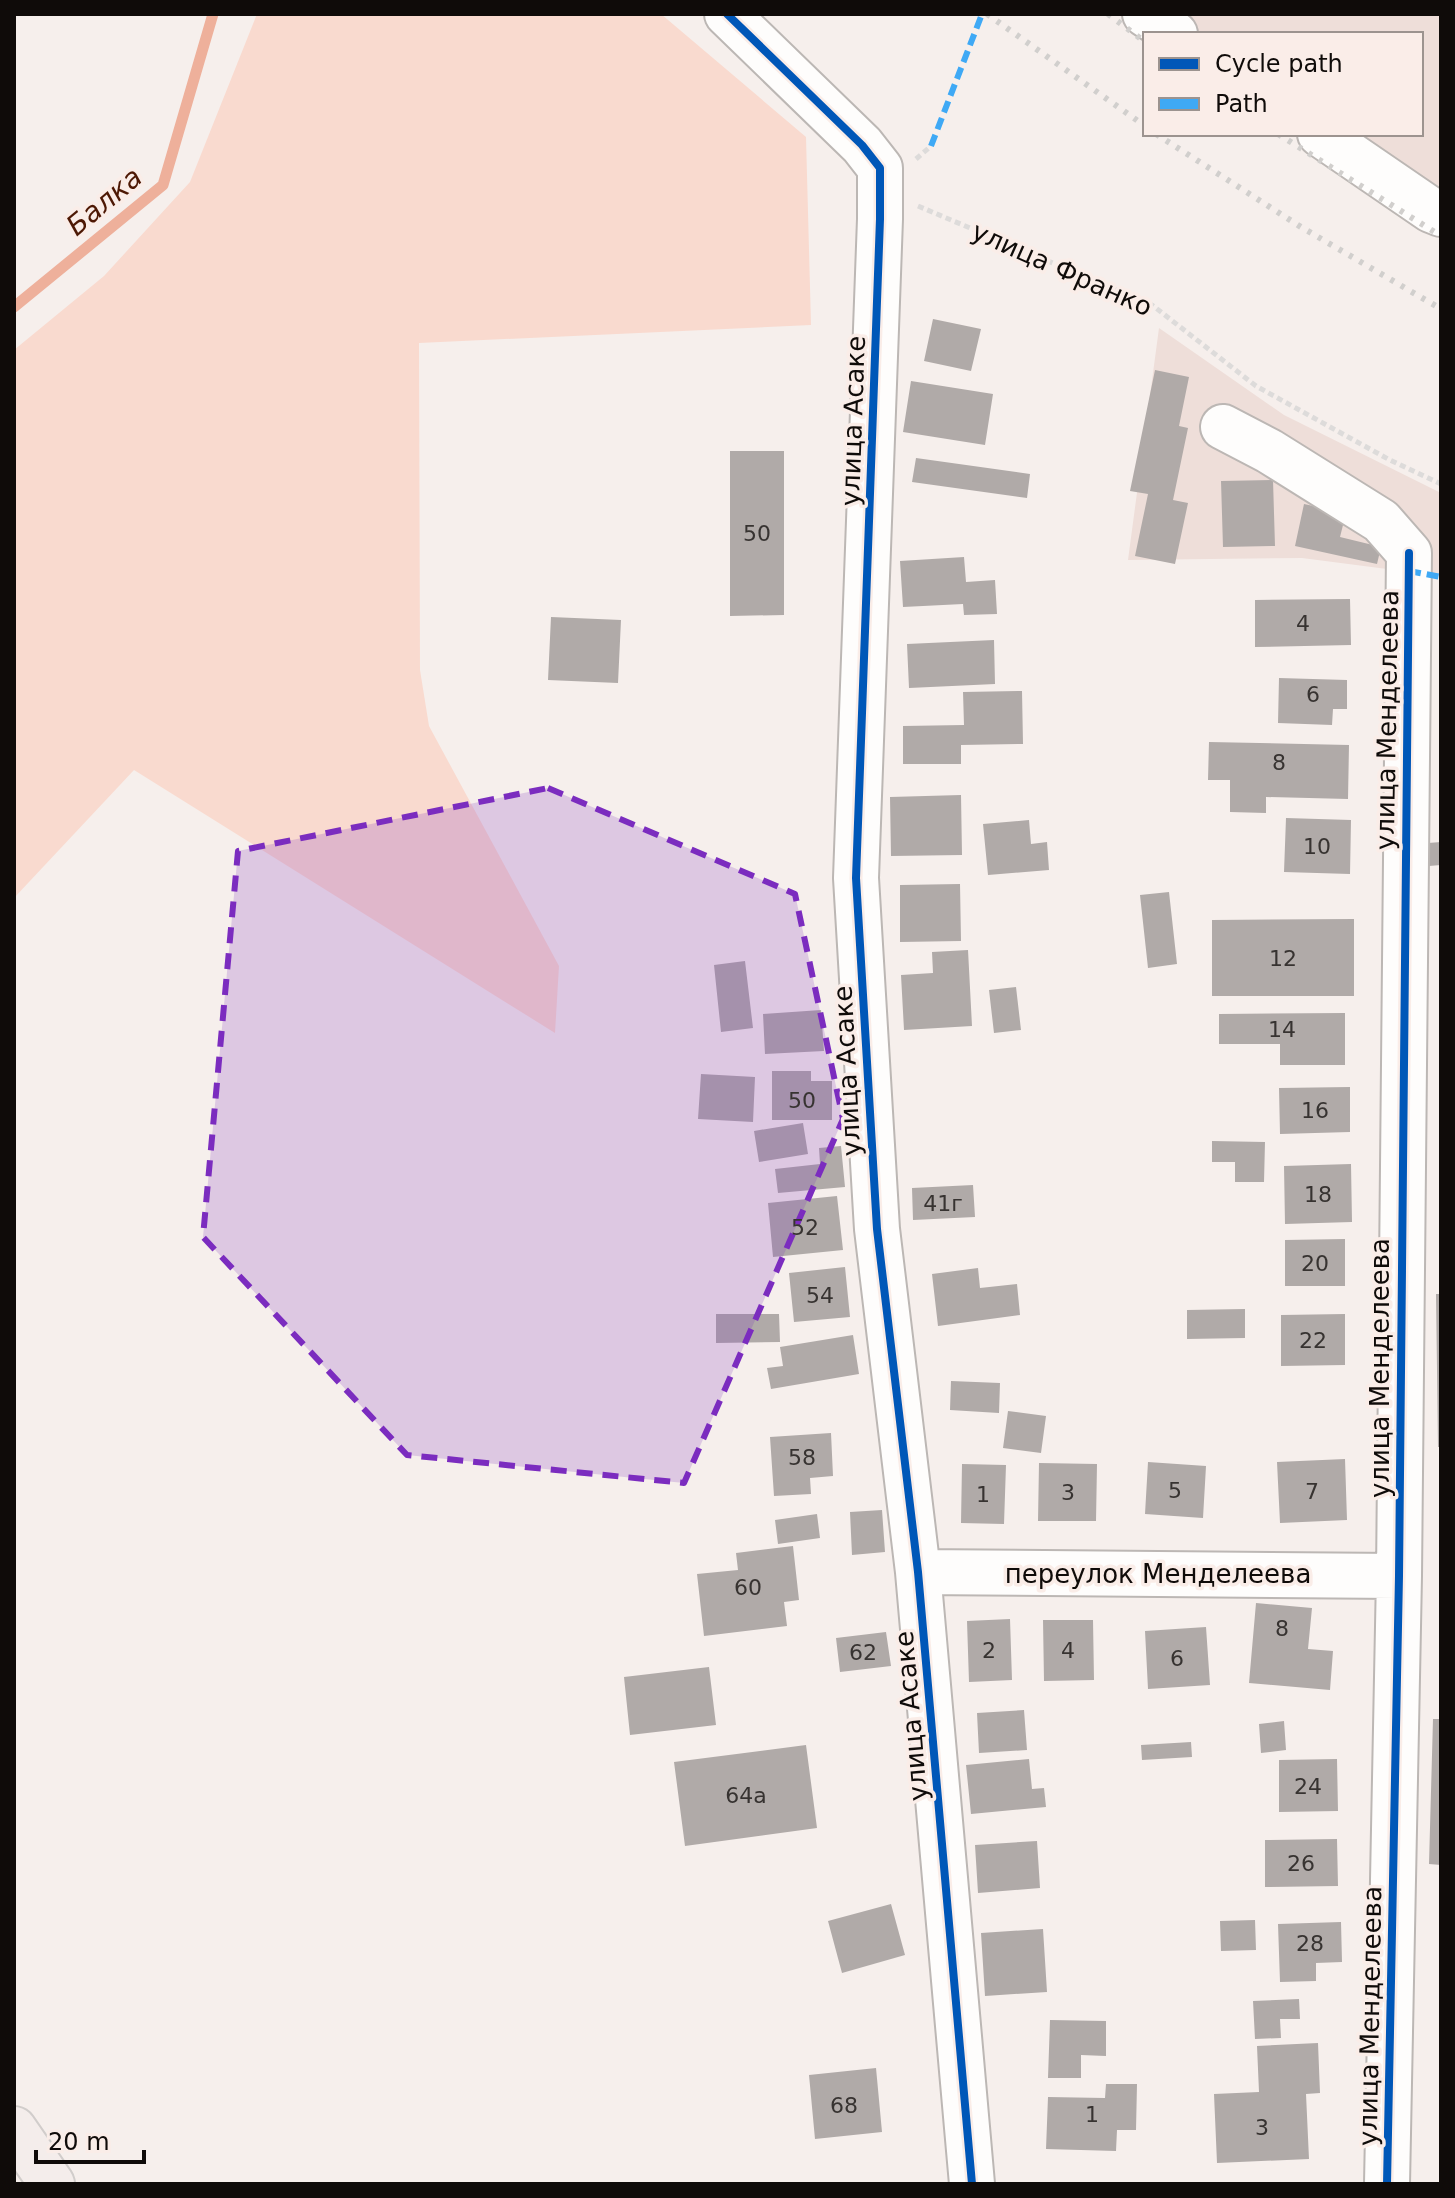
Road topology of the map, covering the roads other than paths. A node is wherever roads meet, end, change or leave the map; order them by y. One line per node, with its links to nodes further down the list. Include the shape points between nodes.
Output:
1 (727, 14): 8 (street, улица Асаке, via 880,168 856,878 877,1229)
2 (1145, 14): 3 (street)
3 (1172, 32)
4 (1323, 136): 5 (street)
5 (1441, 214)
6 (1223, 427): 7 (street, улица Менделеева, via 1381,521 1409,553)
7 (1422, 978): 9 (street, улица Менделеева)
8 (918, 1572): 9 (street, переулок Менделеева); 12 (street, улица Асаке)
9 (1399, 1576): 13 (street, улица Менделеева)
10 (14, 2129): 11 (main road)
11 (52, 2184)
12 (972, 2184)
13 (1387, 2184)

